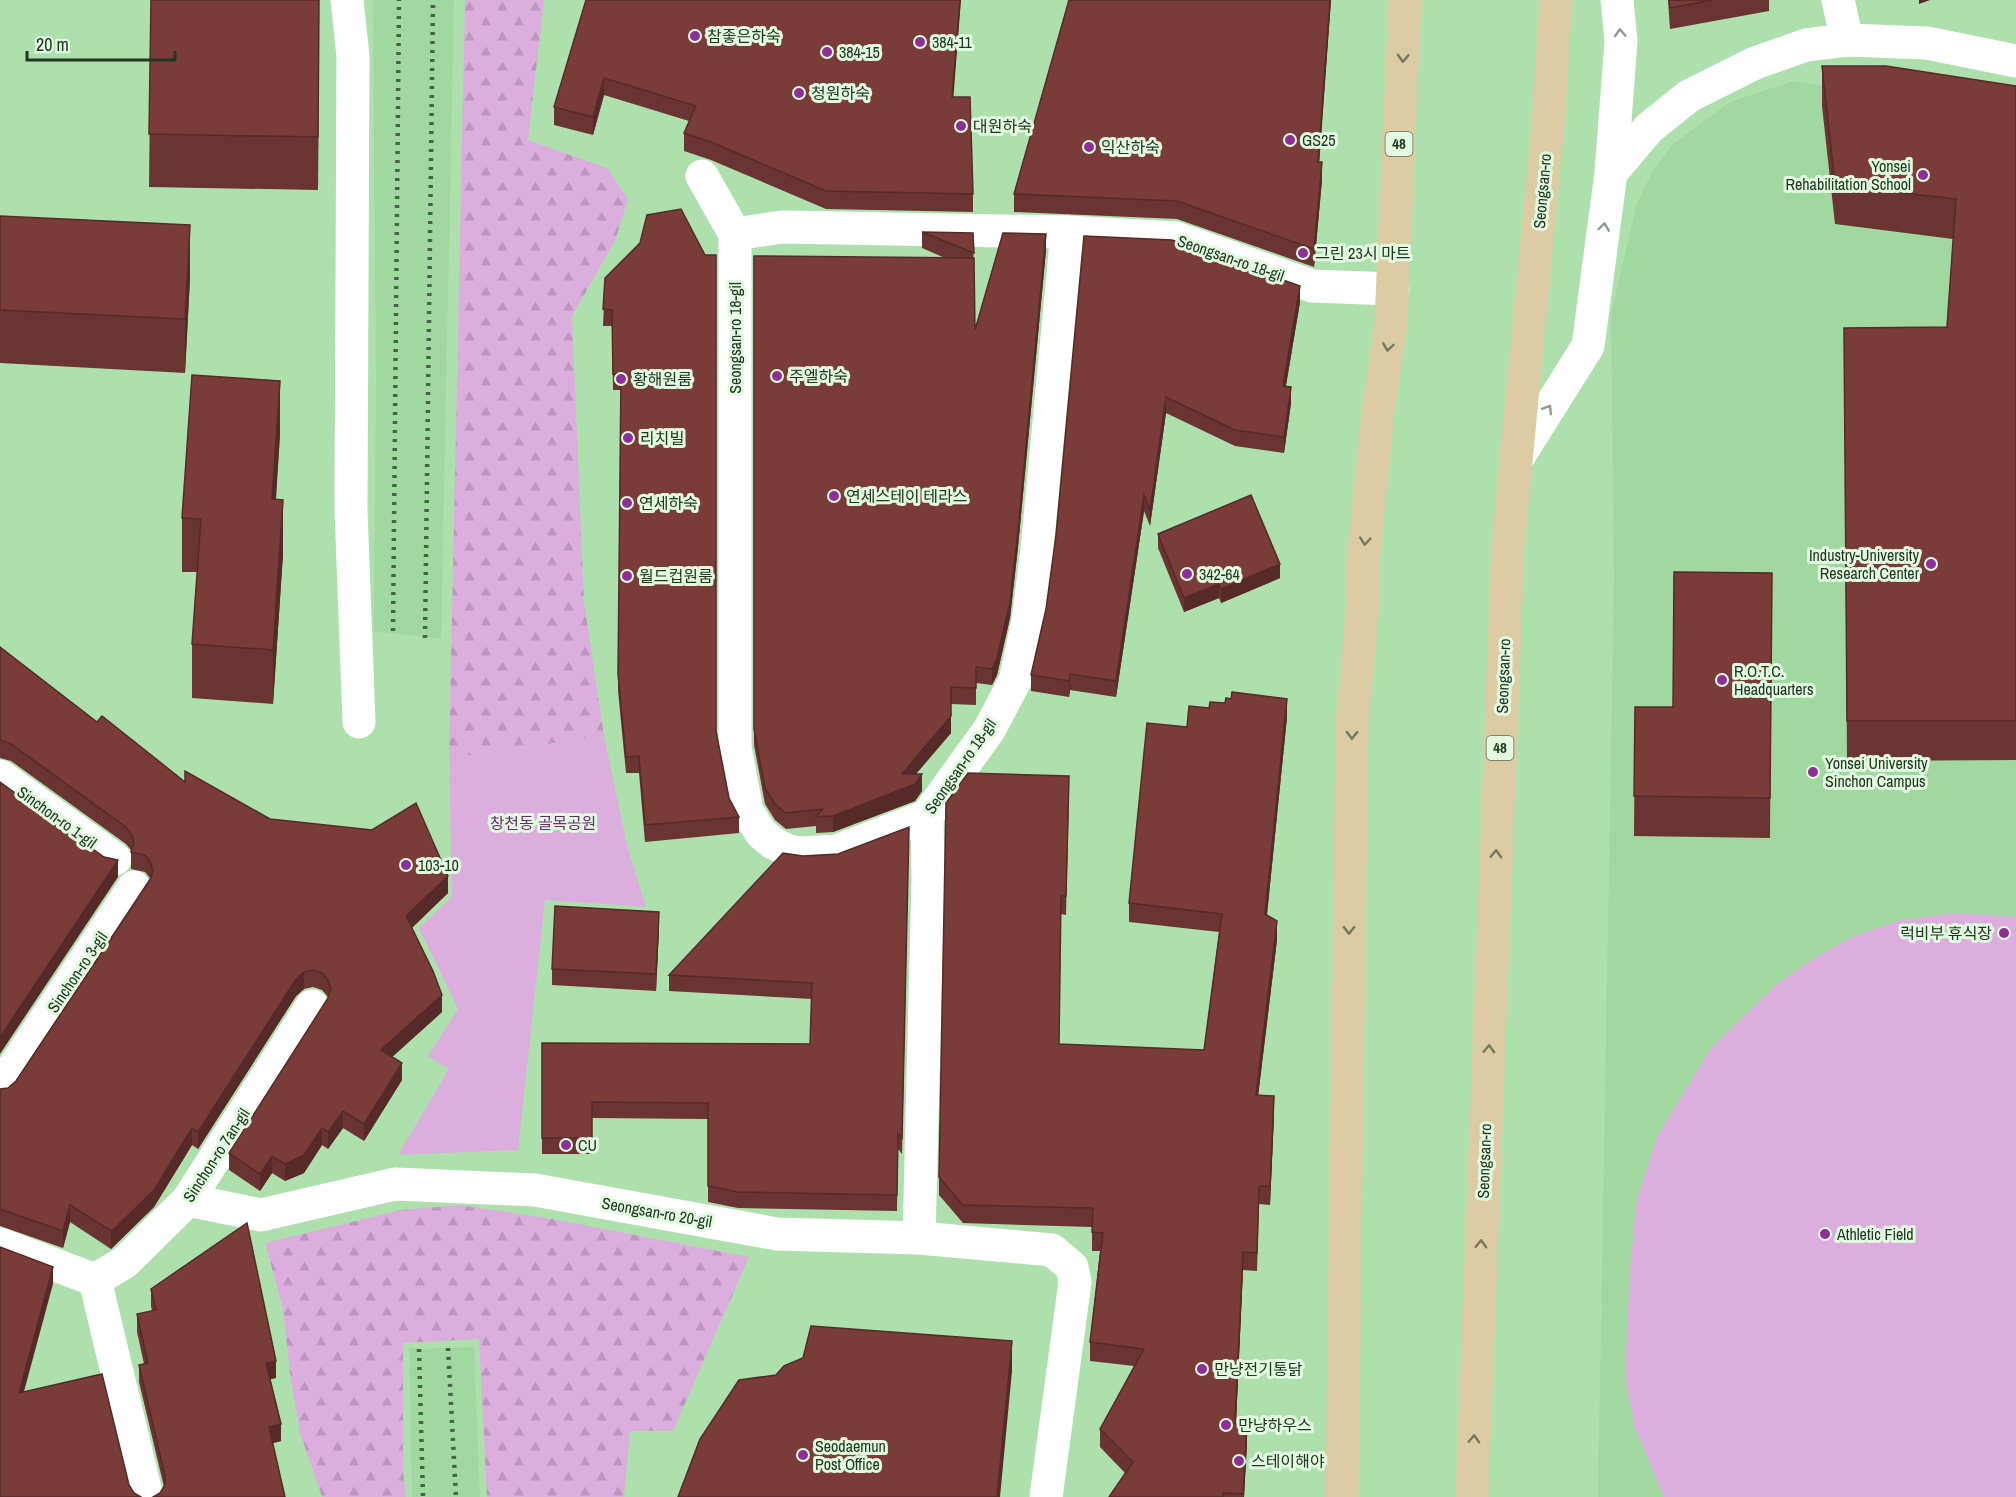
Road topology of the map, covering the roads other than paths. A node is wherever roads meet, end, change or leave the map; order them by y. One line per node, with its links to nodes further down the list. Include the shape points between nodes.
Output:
1 (346, 0): 14 (street, via 353,57 351,510)
2 (1405, 0): 12 (main road, 48, one-way to 12)
3 (1556, 0): 13 (main road, Seongsan-ro / 48)
4 (1617, 0): 8 (street, one-way to 4, via 1621,40)
5 (1838, 0): 6 (street)
6 (1847, 40): 7 (street, via 1927,43); 8 (street, via 1806,45 1755,63 1689,96 1649,128)
7 (2016, 61)
8 (1611, 173): 13 (street, one-way to 8, via 1588,346)
9 (702, 176): 11 (street, Seongsan-ro 18-gil)
10 (1067, 232): 11 (street, Seongsan-ro 18-gil, via 782,227); 12 (street, Seongsan-ro 18-gil, via 1176,238 1312,286); 16 (street, Seongsan-ro 18-gil, via 1037,549 1015,681 989,730)
11 (735, 234): 16 (street, Seongsan-ro 18-gil, via 735,747 747,811 773,843 802,853 837,850)
12 (1394, 289): 28 (main road, 48, one-way to 28, via 1364,549 1352,723)
13 (1517, 459): 29 (main road, Seongsan-ro / 48, one-way to 13, via 1507,566)
14 (359, 722)
15 (0, 776): 17 (street, Sinchon-ro 1-gil)
16 (927, 816): 23 (street)
17 (114, 859)
18 (134, 887): 20 (street, Sinchon-ro 3-gil)
19 (312, 1006): 22 (street, Sinchon-ro 7an-gil)
20 (10, 1050): 21 (street, Sinchon-ro 3-gil)
21 (0, 1088)
22 (188, 1200): 23 (street, Seongsan-ro 20-gil, via 261,1215 395,1184 535,1190 777,1234); 25 (street, Sinchon-ro 7an-gil, via 125,1262)
23 (919, 1238): 27 (street, Seongsan-ro 20-gil, via 1052,1250 1072,1267 1075,1282)
24 (0, 1244): 25 (street)
25 (95, 1280): 26 (street)
26 (147, 1497)
27 (1046, 1497)
28 (1342, 1497)
29 (1472, 1497)

